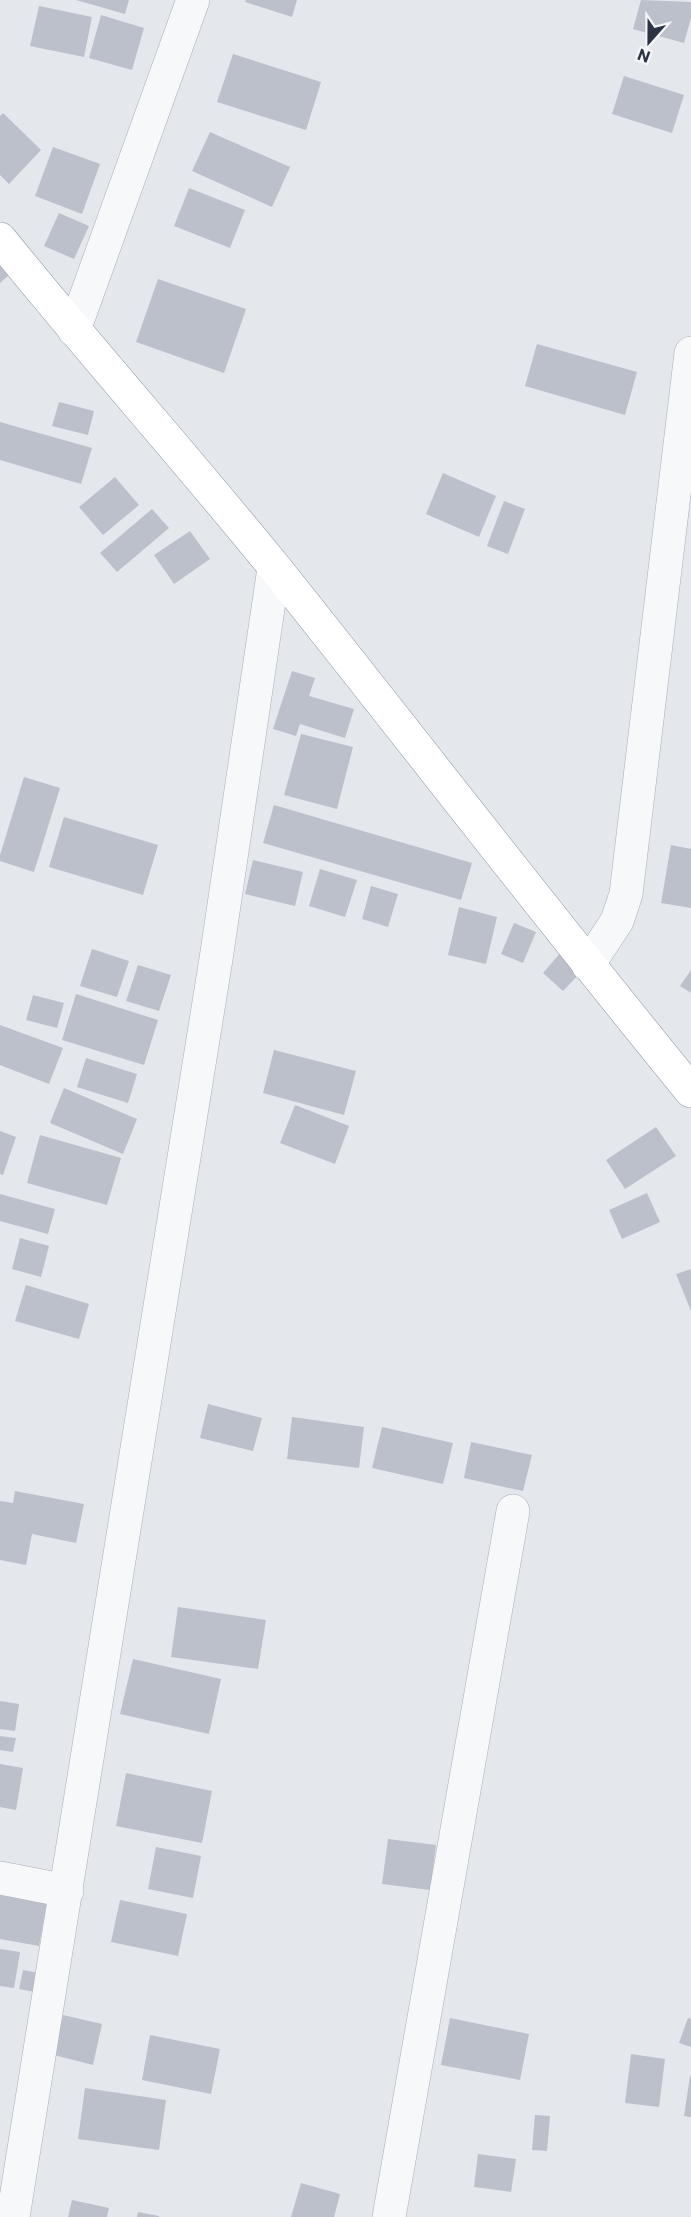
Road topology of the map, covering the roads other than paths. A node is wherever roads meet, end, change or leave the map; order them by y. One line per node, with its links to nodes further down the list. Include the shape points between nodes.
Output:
1 (193, 0): 3 (street)
2 (0, 239): 3 (highway)
3 (74, 330): 5 (highway)
4 (691, 353): 6 (street, via 626,894 617,921)
5 (274, 568): 6 (highway); 10 (street, via 216,959)
6 (588, 965): 7 (highway)
7 (691, 1091)
8 (513, 1511): 12 (street)
9 (0, 1878): 10 (street)
10 (67, 1891): 11 (street)
11 (13, 2217)
12 (390, 2217)

